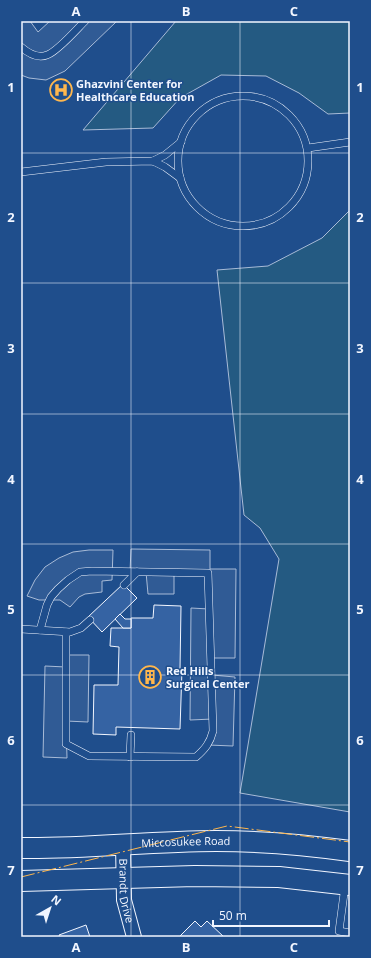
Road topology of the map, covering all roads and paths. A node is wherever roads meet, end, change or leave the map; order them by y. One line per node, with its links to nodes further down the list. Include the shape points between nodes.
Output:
1 (85, 21): 2 (lane, via 48,55 31,54)
2 (21, 47)
3 (180, 142): 5 (lane, via 185,130 199,112 218,100 242,96 264,100 284,111 299,128); 6 (lane); 8 (lane, via 177,162)
4 (350, 142): 5 (lane)
5 (308, 148): 8 (lane, via 308,165 302,187 290,206 272,220 249,226 226,225 206,215 190,199)
6 (153, 161): 7 (lane, via 106,162); 8 (lane)
7 (21, 172)
8 (180, 178)
9 (137, 572): 10 (lane); 13 (lane, via 80,572 51,597); 16 (lane, via 208,573 213,731 211,741 196,757)
10 (124, 585)
11 (90, 620): 14 (lane, via 81,628)
12 (21, 628): 13 (lane)
13 (40, 630): 14 (lane)
14 (66, 632): 16 (lane, via 66,744 89,756)
15 (131, 735): 16 (lane)
16 (130, 756)
17 (123, 844): 18 (street, Miccosukee Road, via 48,849); 19 (street, Miccosukee Road, via 217,841); 20 (street, Brandt Drive)
18 (21, 848)
19 (350, 851)
20 (124, 878): 21 (street); 22 (street, via 279,877); 24 (street, Brandt Drive, via 124,900)
21 (21, 881)
22 (347, 884): 23 (lane, via 339,931)
23 (350, 933)
24 (134, 937)

